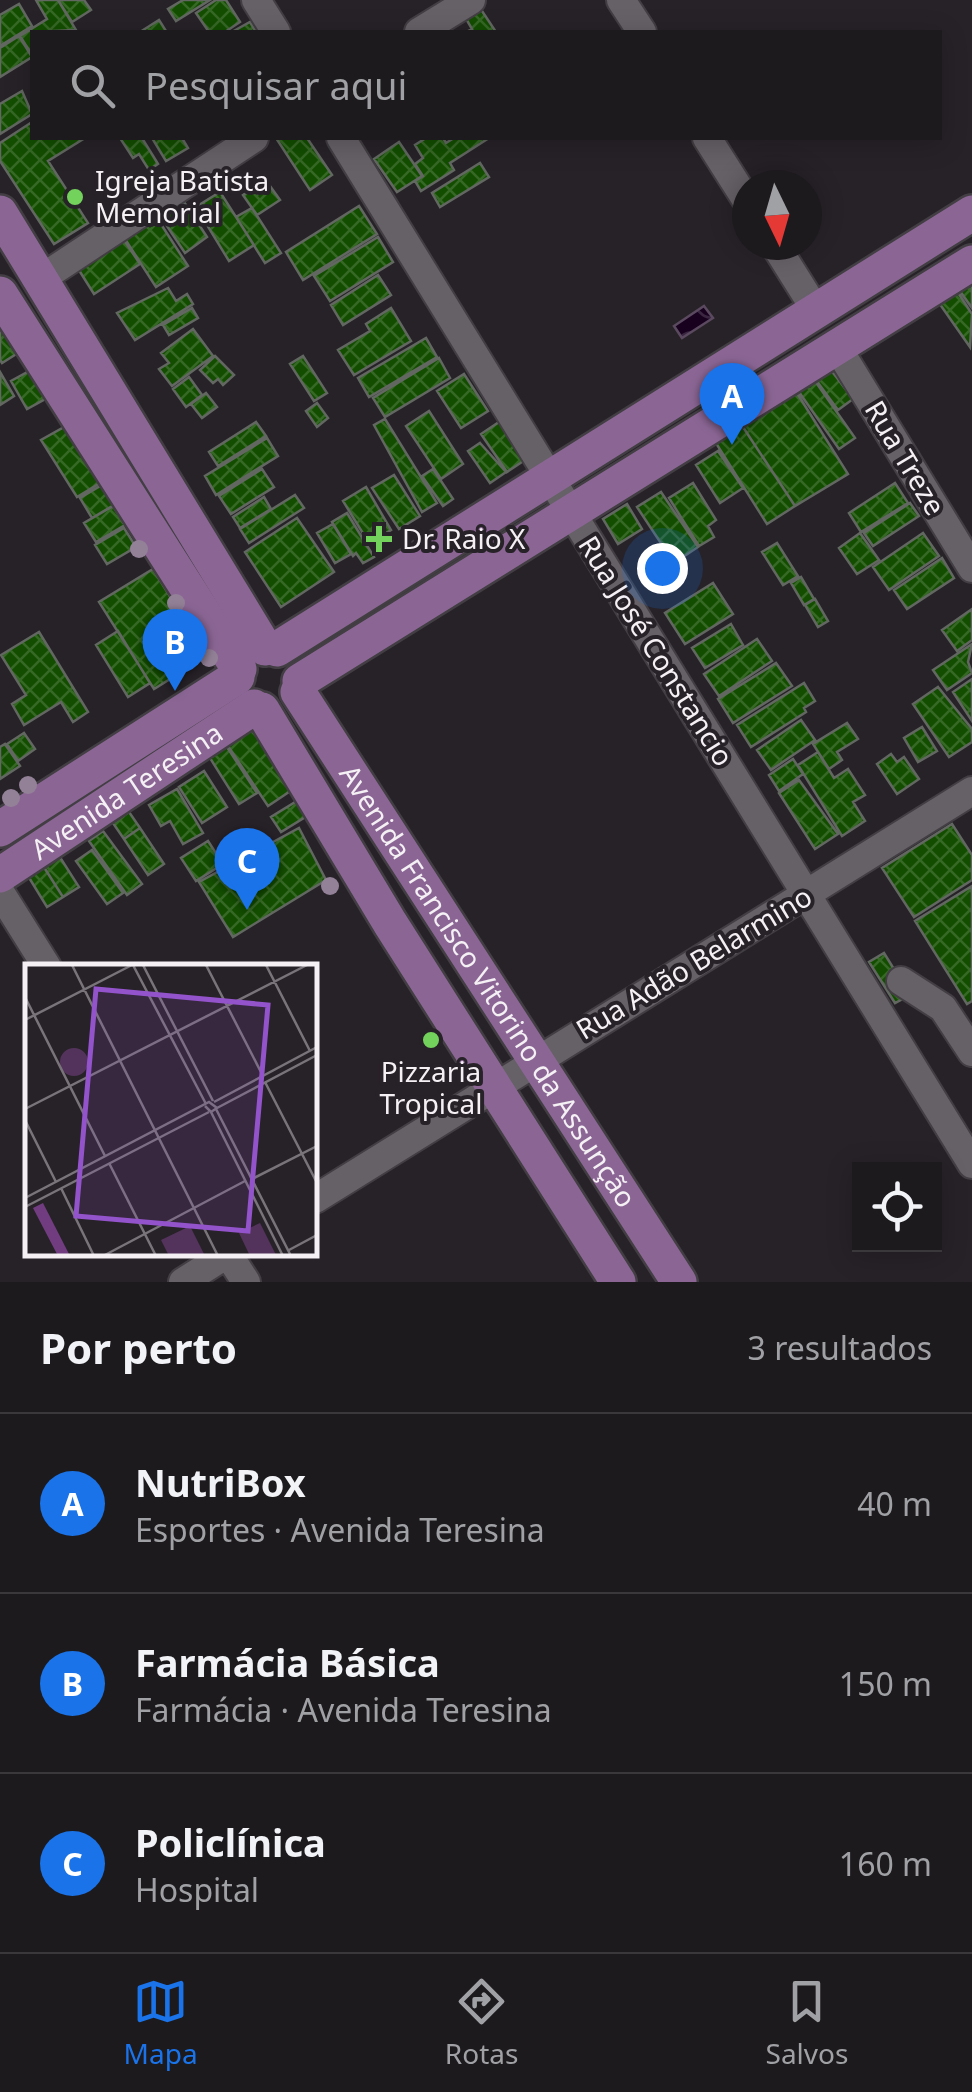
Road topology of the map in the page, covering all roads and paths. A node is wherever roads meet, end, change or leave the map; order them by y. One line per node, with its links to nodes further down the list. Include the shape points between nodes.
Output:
1 (256, 0): 4 (street)
2 (471, 0): 5 (street)
3 (621, 0): 6 (street)
4 (275, 30)
5 (421, 30)
6 (641, 30)
7 (251, 140): 15 (street)
8 (343, 140): 19 (street, Rua José Constancio)
9 (709, 140): 10 (street)
10 (732, 176)
11 (0, 213): 15 (main road, Avenida Francisco Vitorino da Assunção)
12 (972, 213): 17 (main road, Avenida Teresina)
13 (784, 260): 17 (street)
14 (972, 262): 18 (main road)
15 (42, 278): 22 (main road, Avenida Francisco Vitorino da Assunção)
16 (0, 294): 22 (main road, Avenida Francisco Vitorino da Assunção)
17 (817, 312): 19 (main road, Avenida Teresina)
18 (837, 348): 20 (main road); 21 (street, Rua Treze)
19 (549, 482): 20 (street, Rua José Constancio); 22 (main road, Avenida Teresina)
20 (570, 516): 23 (main road); 28 (street, Rua José Constancio)
21 (972, 568)
22 (256, 677): 23 (main road, Avenida Francisco Vitorino da Assunção, via 294,661); 23 (main road, via 284,707); 25 (main road, Avenida Teresina); 26 (main road, Avenida Teresina); 30 (main road, Avenida Francisco Vitorino da Assunção)
23 (299, 686): 29 (main road, Avenida Francisco Vitorino da Assunção)
24 (972, 791): 28 (street, Rua Adão Belarmino)
25 (0, 829)
26 (0, 875)
27 (0, 892): 31 (street)
28 (809, 894): 32 (street, Rua José Constancio); 34 (street, Rua Adão Belarmino)
29 (434, 897): 30 (main road); 34 (main road, Avenida Francisco Vitorino da Assunção)
30 (390, 923): 35 (main road, Avenida Francisco Vitorino da Assunção)
31 (45, 964)
32 (884, 985): 33 (street, via 943,1008); 36 (street, Rua José Constancio)
33 (972, 1052)
34 (536, 1059): 35 (street, Rua Adão Belarmino); 43 (main road, Avenida Francisco Vitorino da Assunção)
35 (493, 1087): 37 (street, Rua Adão Belarmino); 42 (main road, Avenida Francisco Vitorino da Assunção)
36 (972, 1164)
37 (318, 1197)
38 (223, 1257): 40 (street)
39 (230, 1257): 41 (street)
40 (183, 1282)
41 (246, 1282)
42 (618, 1282)
43 (678, 1282)

